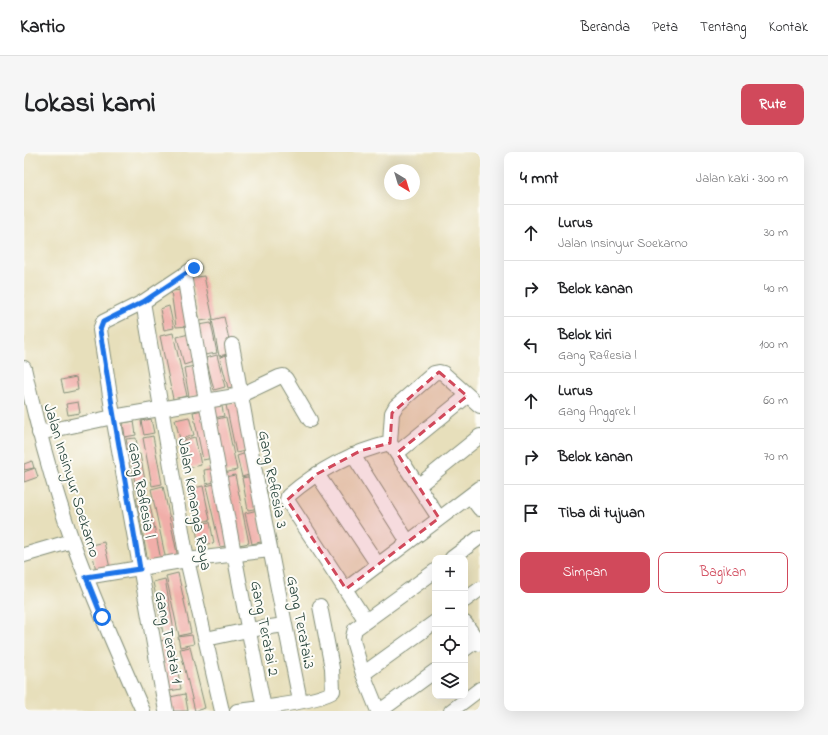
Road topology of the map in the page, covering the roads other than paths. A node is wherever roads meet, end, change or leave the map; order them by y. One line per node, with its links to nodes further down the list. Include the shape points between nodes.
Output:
1 (143, 302): 6 (street, Gang Teratai 2, via 189,272); 8 (street, Jalan Kenanga Raya); 9 (street, Gang Raflesia l, via 103,322 100,330)
2 (232, 345): 4 (street, Gang Reflesia 3)
3 (24, 368): 11 (street, Jalan Insinyur Soekarno)
4 (241, 395): 6 (street); 10 (street, via 283,376); 23 (street, Gang Reflesia 3)
5 (467, 396): 7 (street); 13 (street); 13 (street, via 443,373 434,373 396,406 392,413)
6 (206, 401): 8 (street); 24 (street, Gang Teratai 2)
7 (480, 406)
8 (162, 409): 9 (street); 27 (street, Jalan Kenanga Raya)
9 (113, 417): 11 (street); 29 (street, Gang Raflesia l)
10 (310, 420)
11 (32, 430): 22 (street, Jalan Insinyur Soekarno, via 54,485)
12 (480, 436): 16 (street)
13 (393, 448): 14 (street, via 371,448); 16 (street)
14 (353, 455): 15 (street); 21 (street)
15 (317, 474): 28 (street); 32 (street, via 288,496 287,500)
16 (418, 486): 19 (street)
17 (475, 492): 18 (street); 19 (street)
18 (480, 509)
19 (439, 518): 21 (street)
20 (480, 537): 26 (street)
21 (408, 542): 28 (street)
22 (66, 543): 25 (street); 30 (street, Jalan Insinyur Soekarno)
23 (270, 550): 24 (street); 38 (street, Gang Teratai.3)
24 (235, 554): 27 (street); 40 (street, Gang Teratai 2)
25 (24, 555)
26 (456, 555)
27 (187, 560): 29 (street); 41 (street, Jalan Kenanga Raya)
28 (378, 565): 32 (street)
29 (140, 569): 30 (street); 51 (street, Gang Teratai 1)
30 (86, 577): 50 (street, Jalan Insinyur Soekarno)
31 (432, 577): 36 (street)
32 (346, 589): 36 (street)
33 (480, 589): 34 (street)
34 (468, 598)
35 (320, 606): 47 (street, via 332,668 333,691 330,695)
36 (366, 621): 45 (street, via 355,630 353,637)
37 (432, 624): 45 (street)
38 (285, 625): 40 (street); 47 (street, Gang Teratai.3)
39 (468, 627): 42 (street)
40 (248, 630): 41 (street); 48 (street, Gang Teratai 2)
41 (206, 639): 52 (street, Jalan Kenanga Raya)
42 (479, 641): 43 (street)
43 (468, 647)
44 (432, 673): 54 (street)
45 (363, 674): 54 (street)
46 (480, 689): 55 (street)
47 (300, 701): 49 (street)
48 (264, 708): 49 (street); 53 (street)
49 (285, 708)
50 (143, 711)
51 (166, 711)
52 (222, 711)
53 (237, 711)
54 (379, 711)
55 (451, 711)

